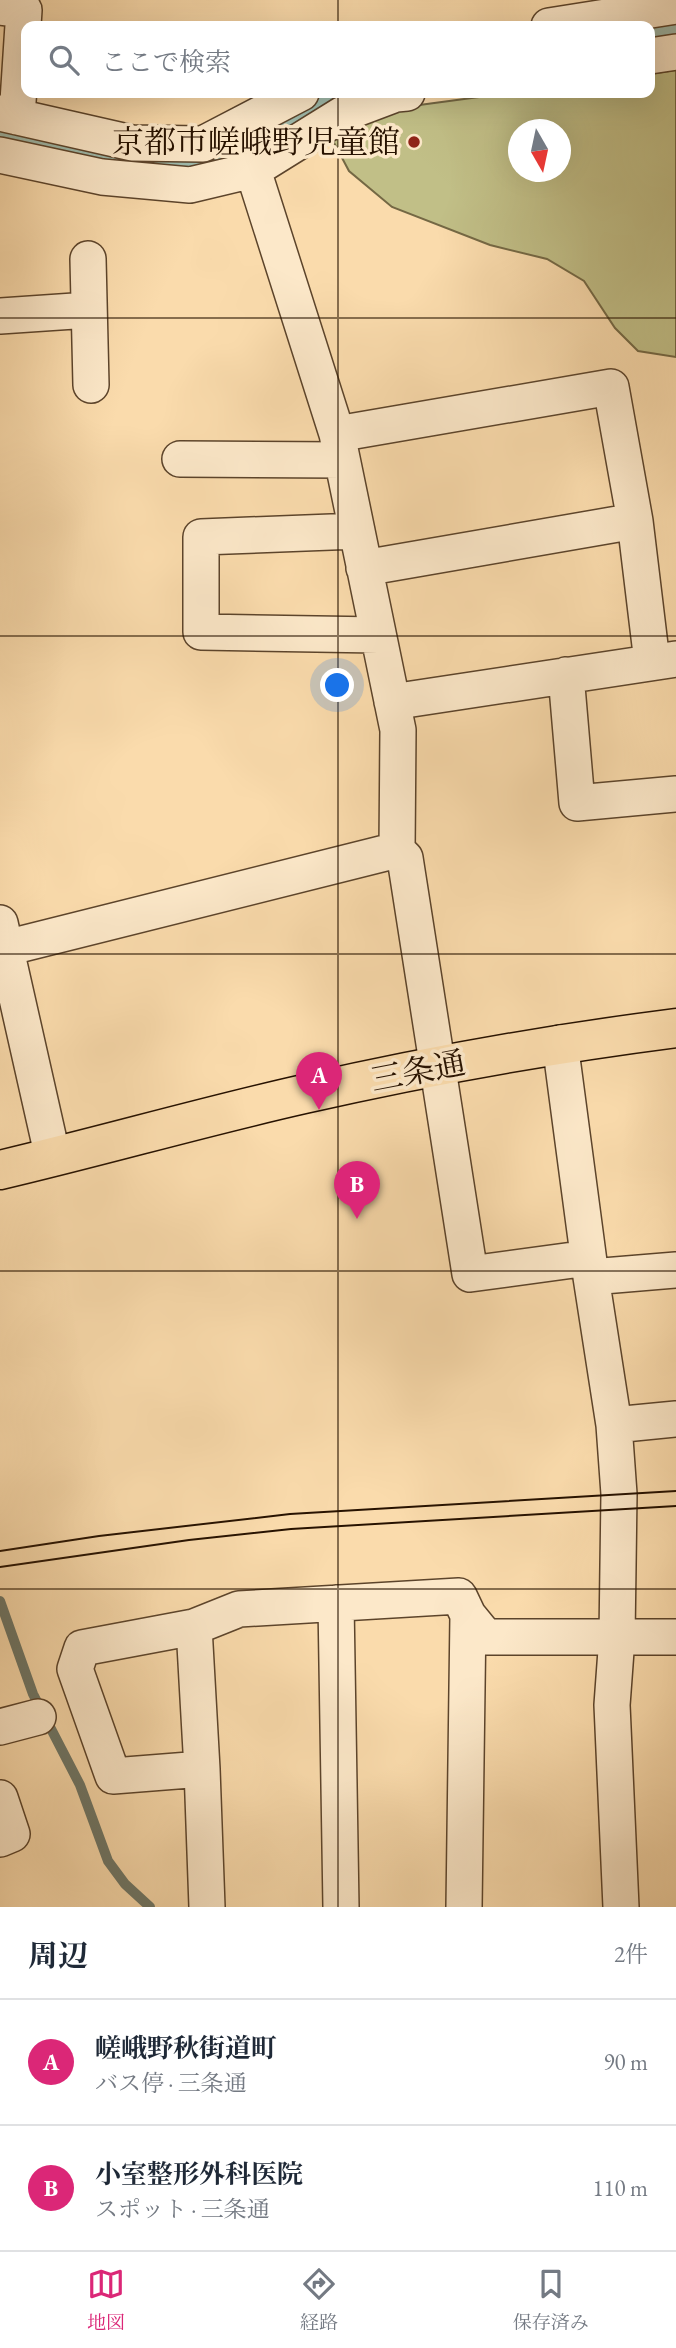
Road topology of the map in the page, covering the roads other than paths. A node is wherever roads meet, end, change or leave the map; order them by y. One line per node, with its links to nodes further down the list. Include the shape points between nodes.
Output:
1 (676, 6): 4 (street)
2 (0, 7): 3 (street, via 24,10)
3 (22, 21)
4 (581, 21)
5 (21, 31): 11 (street)
6 (676, 52): 7 (street)
7 (655, 55)
8 (291, 98): 12 (street, via 203,144)
9 (373, 98): 10 (street)
10 (339, 104): 14 (street)
11 (9, 115): 12 (street)
12 (115, 139): 15 (street)
13 (0, 155): 15 (street)
14 (253, 170): 15 (street, via 190,185); 20 (street)
15 (102, 177)
16 (88, 259): 17 (street)
17 (89, 310): 18 (street); 19 (street)
18 (0, 316)
19 (91, 385)
20 (340, 447): 21 (street); 22 (street, via 611,387); 23 (street)
21 (180, 459)
22 (635, 521): 24 (street); 26 (street)
23 (357, 531): 24 (street); 25 (street, via 201,537 201,632)
24 (364, 568): 25 (street)
25 (378, 635): 28 (street)
26 (664, 660): 27 (street)
27 (566, 674): 28 (street); 29 (street, via 577,803)
28 (392, 702): 30 (street, via 397,730)
29 (676, 794)
30 (397, 850): 31 (street); 34 (street, via 405,858)
31 (3, 935): 35 (street)
32 (676, 1028): 33 (main road, 三条通)
33 (560, 1043): 34 (main road, 三条通); 37 (street)
34 (437, 1066): 35 (main road, 三条通, via 304,1094); 37 (street, via 470,1274)
35 (53, 1158): 36 (main road, 三条通)
36 (0, 1170)
37 (589, 1267): 38 (street); 40 (street)
38 (676, 1270)
39 (676, 1419): 40 (street)
40 (614, 1425): 44 (street, via 620,1510)
41 (336, 1603): 42 (street, via 459,1595); 43 (street, via 239,1609); 52 (street)
42 (468, 1615): 44 (street, via 486,1637); 53 (street)
43 (194, 1627): 48 (street); 48 (street, via 82,1648 75,1669 113,1776)
44 (617, 1637): 45 (street); 54 (street, via 612,1705)
45 (676, 1637)
46 (38, 1717): 47 (street)
47 (0, 1727)
48 (202, 1769): 51 (street)
49 (0, 1798): 50 (street, via 12,1834)
50 (0, 1839)
51 (207, 1907)
52 (341, 1907)
53 (464, 1907)
54 (621, 1907)

